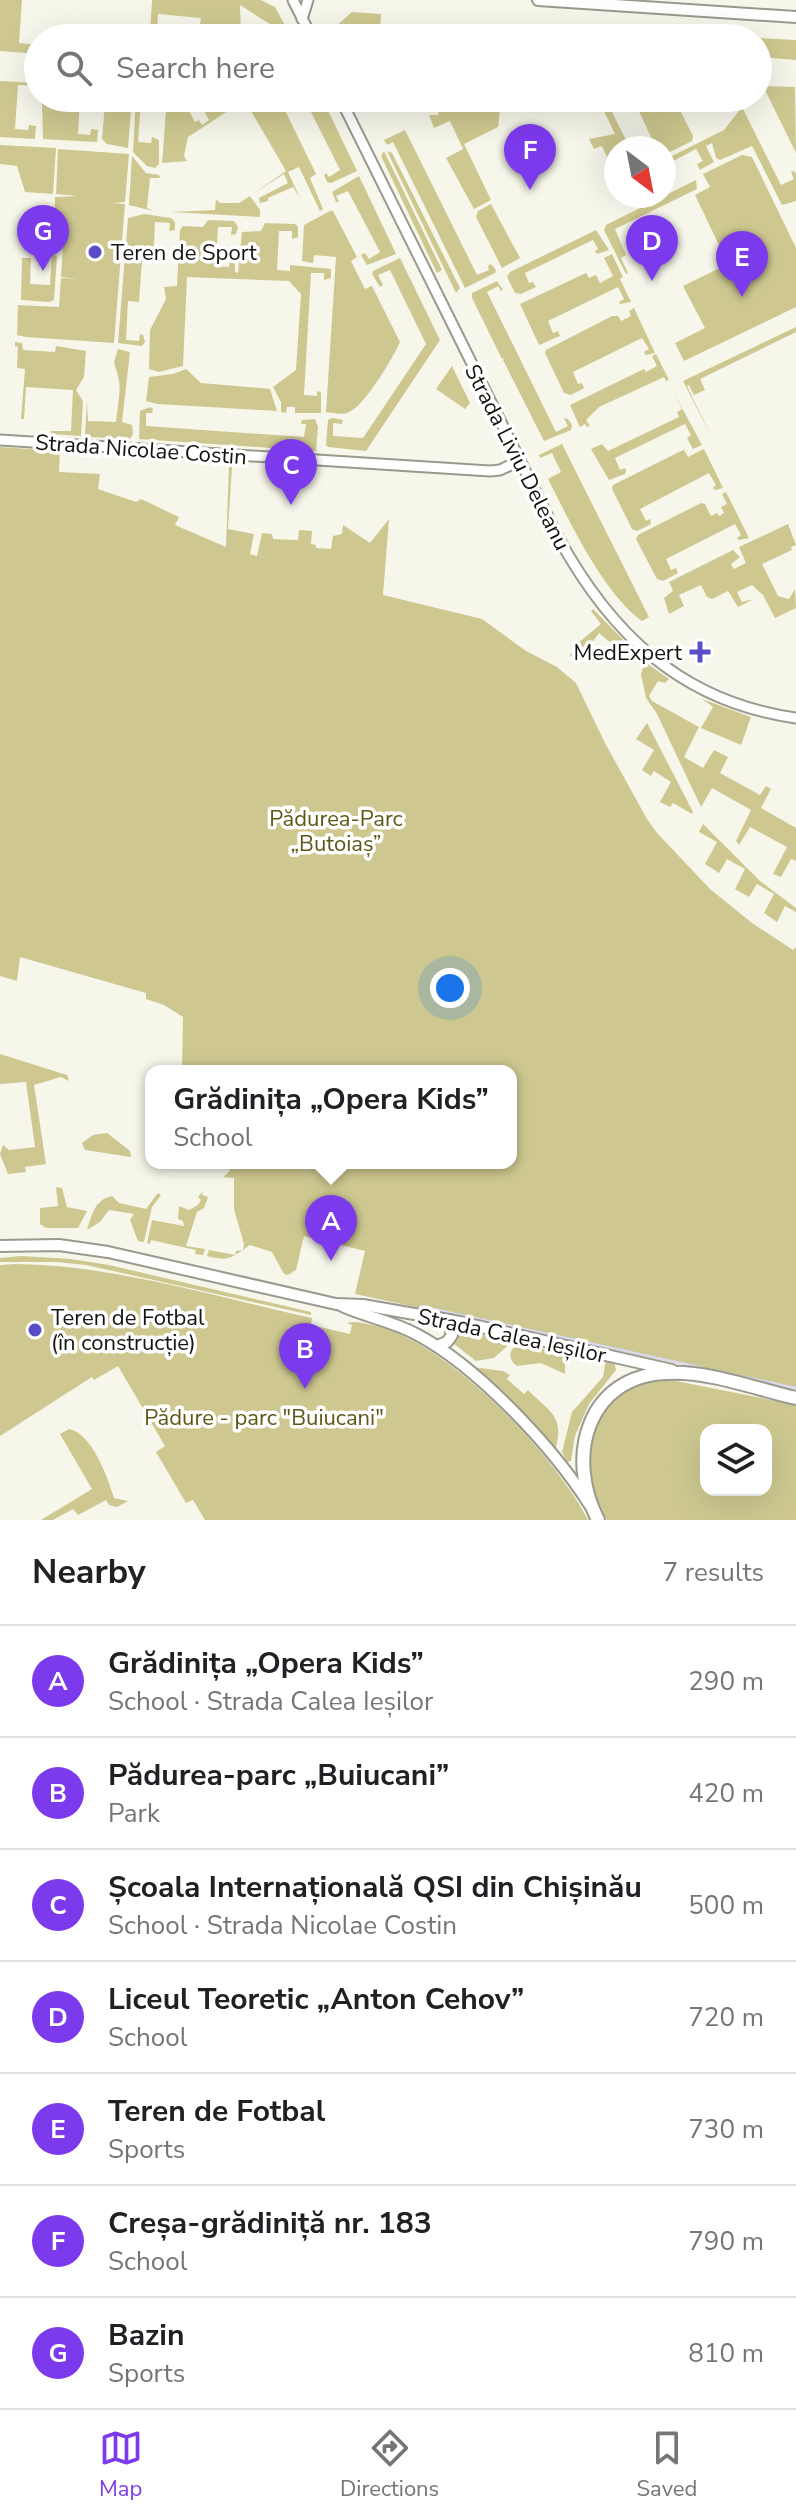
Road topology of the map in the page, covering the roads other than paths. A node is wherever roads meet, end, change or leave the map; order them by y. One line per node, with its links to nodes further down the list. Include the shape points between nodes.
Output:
1 (293, 0): 5 (main road)
2 (308, 0): 5 (main road)
3 (538, 0): 4 (main road)
4 (796, 17)
5 (302, 19): 6 (main road)
6 (305, 24)
7 (347, 112): 9 (main road, Strada Liviu Deleanu)
8 (0, 440): 9 (main road, Strada Nicolae Costin, via 490,471)
9 (519, 461): 10 (main road, Strada Liviu Deleanu, via 580,576 631,639 702,688)
10 (796, 718)
11 (0, 1246): 12 (main road, Strada Calea Ieșilor, via 108,1252)
12 (336, 1304): 13 (main road, Strada Calea Ieșilor); 14 (main road, Strada Calea Ieșilor, via 396,1324)
13 (449, 1320): 14 (main road, via 452,1335); 15 (main road, Strada Calea Ieșilor)
14 (437, 1346): 17 (main road, Strada Calea Ieșilor, via 511,1411)
15 (686, 1374): 16 (highway); 17 (highway, via 660,1373 635,1380 596,1414 581,1463)
16 (796, 1398)
17 (591, 1507): 18 (highway)
18 (598, 1520)

